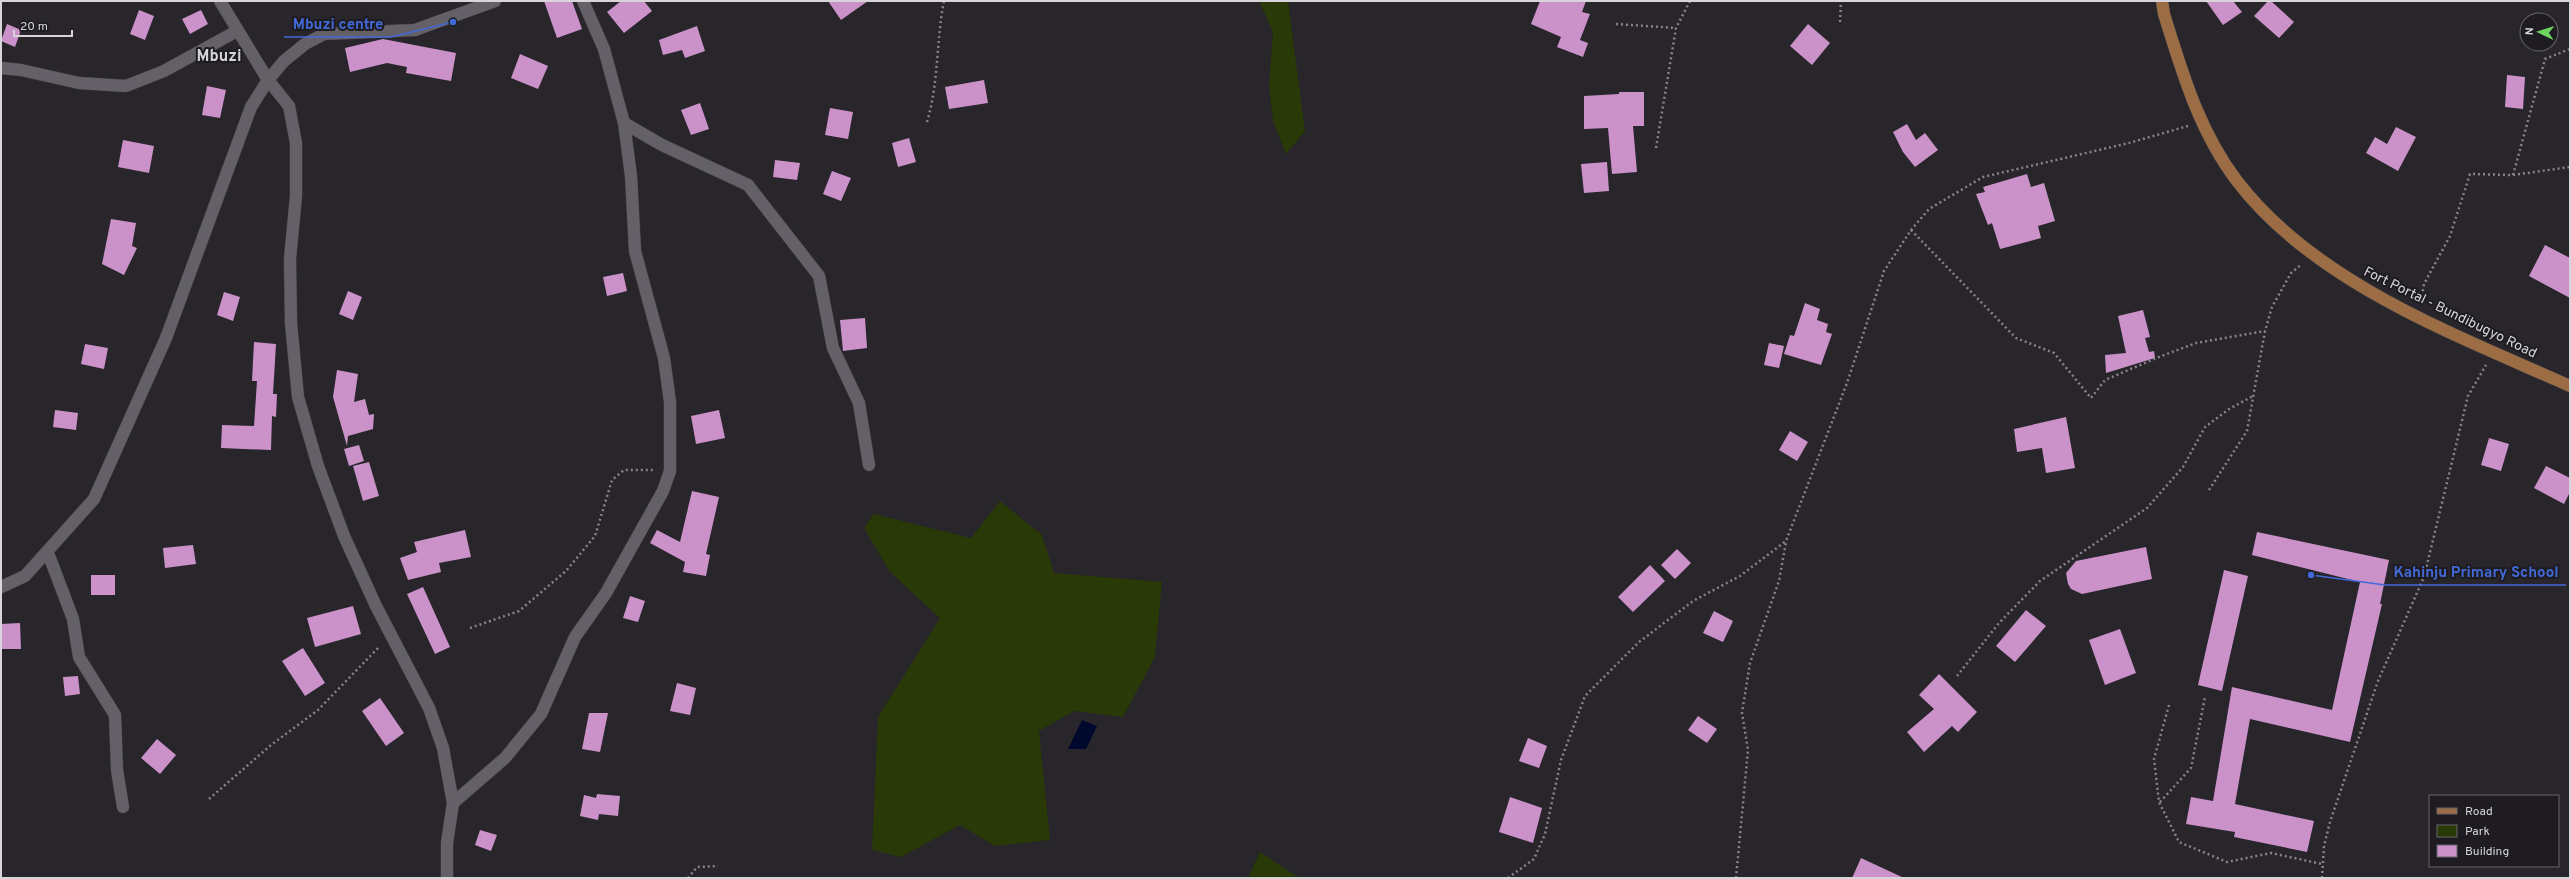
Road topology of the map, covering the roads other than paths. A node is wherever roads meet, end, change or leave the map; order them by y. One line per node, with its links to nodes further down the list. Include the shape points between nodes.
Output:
1 (220, 1): 5 (street)
2 (496, 1): 7 (street, via 415,30 324,34 284,60)
3 (583, 1): 8 (street, via 604,49)
4 (2162, 1): 9 (main road, Fort Portal - Bundibugyo Road, via 2192,101 2202,122 2236,180 2265,214 2350,281 2418,317)
5 (237, 31): 6 (street, via 164,71 126,86 78,83); 7 (street)
6 (1, 68)
7 (268, 80): 11 (street, via 251,107 166,338 132,418 94,499); 13 (street, via 289,106 296,143 296,196 290,259 291,323 298,397 318,466 344,536 429,708 443,748)
8 (624, 123): 10 (street, via 662,145 748,185 819,276 833,348 859,403); 13 (street, via 631,176 635,251 665,365 670,402 670,471 663,491 606,593 575,637 541,714 505,758)
9 (2570, 386)
10 (869, 465)
11 (48, 553): 12 (street, via 25,576); 14 (street, via 73,619 79,658 115,715 117,770)
12 (1, 587)
13 (453, 803): 15 (street, via 446,843)
14 (123, 807)
15 (447, 878)

